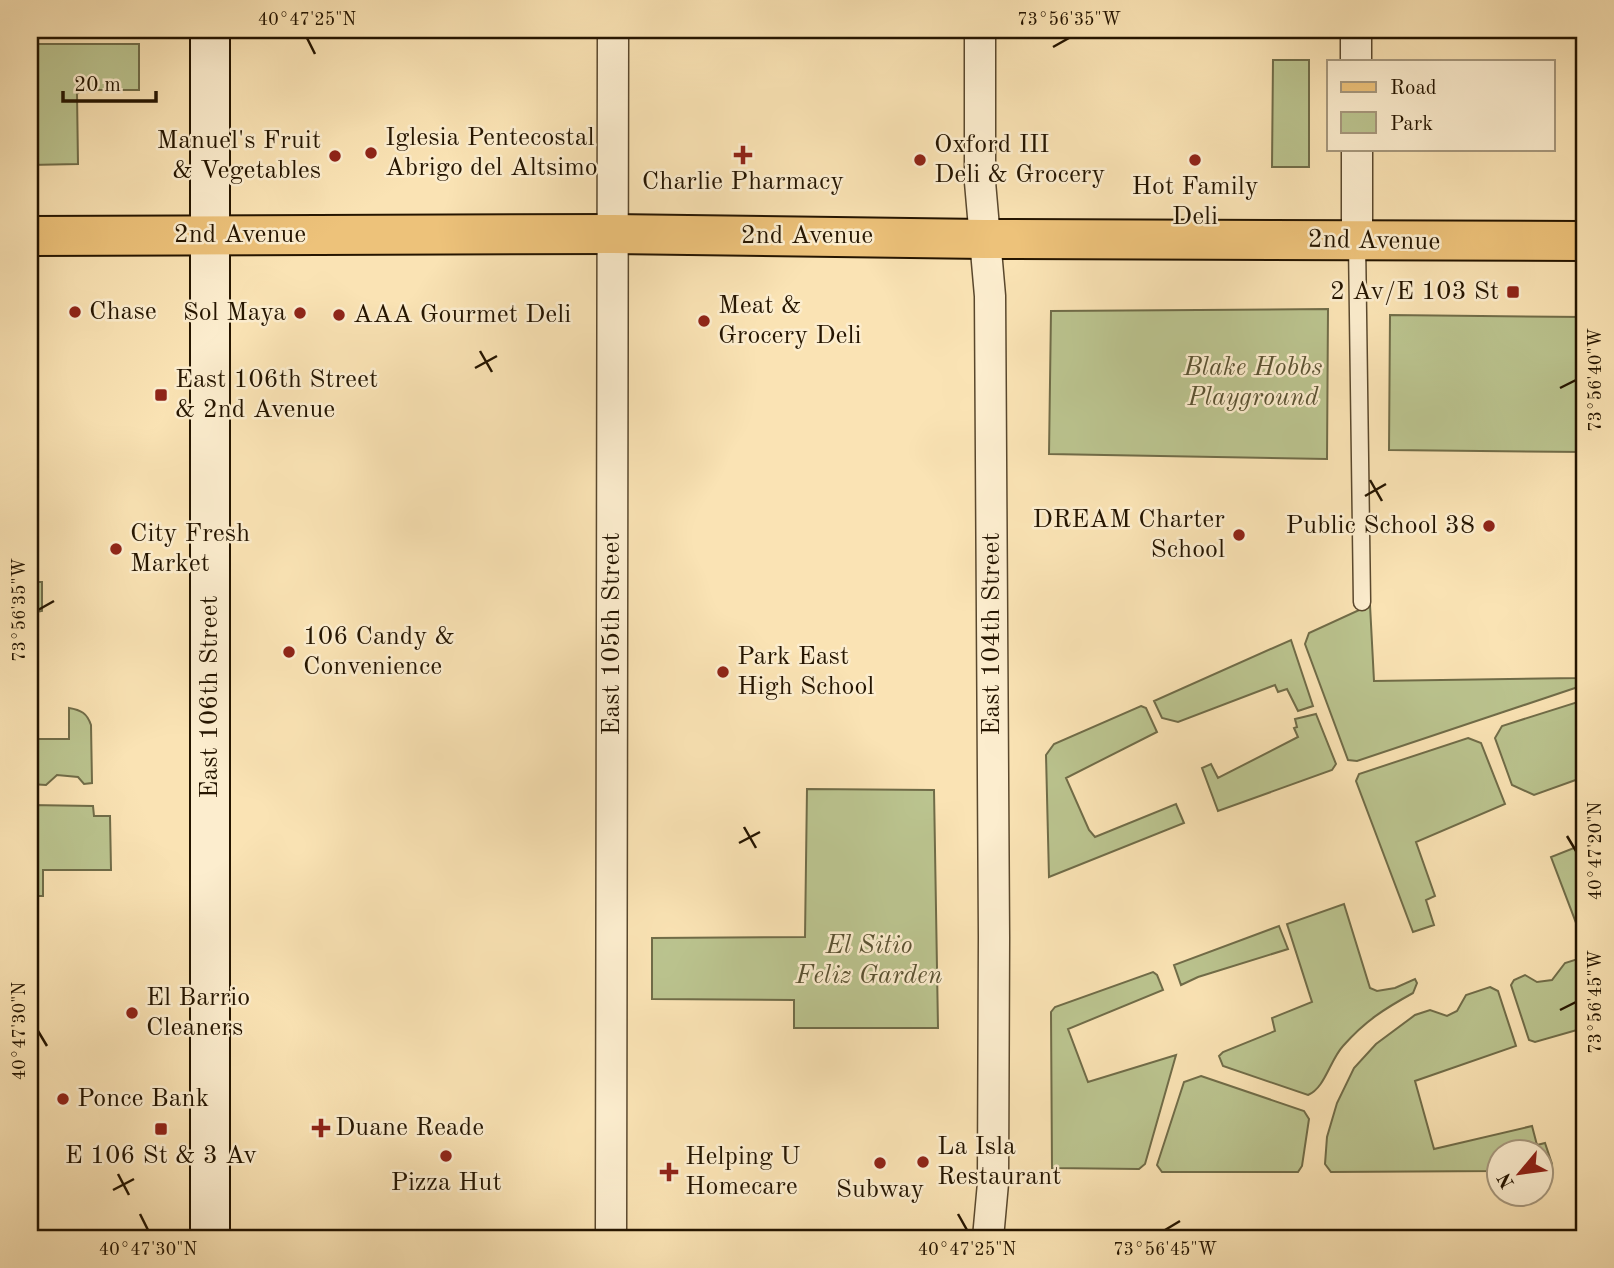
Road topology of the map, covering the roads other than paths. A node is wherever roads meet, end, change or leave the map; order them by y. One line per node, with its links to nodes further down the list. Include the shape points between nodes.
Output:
1 (210, 30): 9 (main road, East 106th Street)
2 (613, 30): 7 (street, East 105th Street)
3 (980, 30): 10 (street, East 104th Street)
4 (1356, 30): 5 (street)
5 (1356, 60)
6 (1357, 150): 12 (street)
7 (612, 234): 9 (main road, 2nd Avenue); 10 (main road, 2nd Avenue); 15 (street, East 105th Street)
8 (30, 236): 9 (main road, 2nd Avenue)
9 (210, 236): 14 (main road, East 106th Street)
10 (984, 239): 12 (main road, 2nd Avenue); 16 (street, East 104th Street, via 990,296 994,923 993,1183)
11 (1584, 241): 12 (main road, 2nd Avenue)
12 (1357, 242): 13 (lane)
13 (1362, 602)
14 (210, 1238)
15 (611, 1238)
16 (988, 1238)

